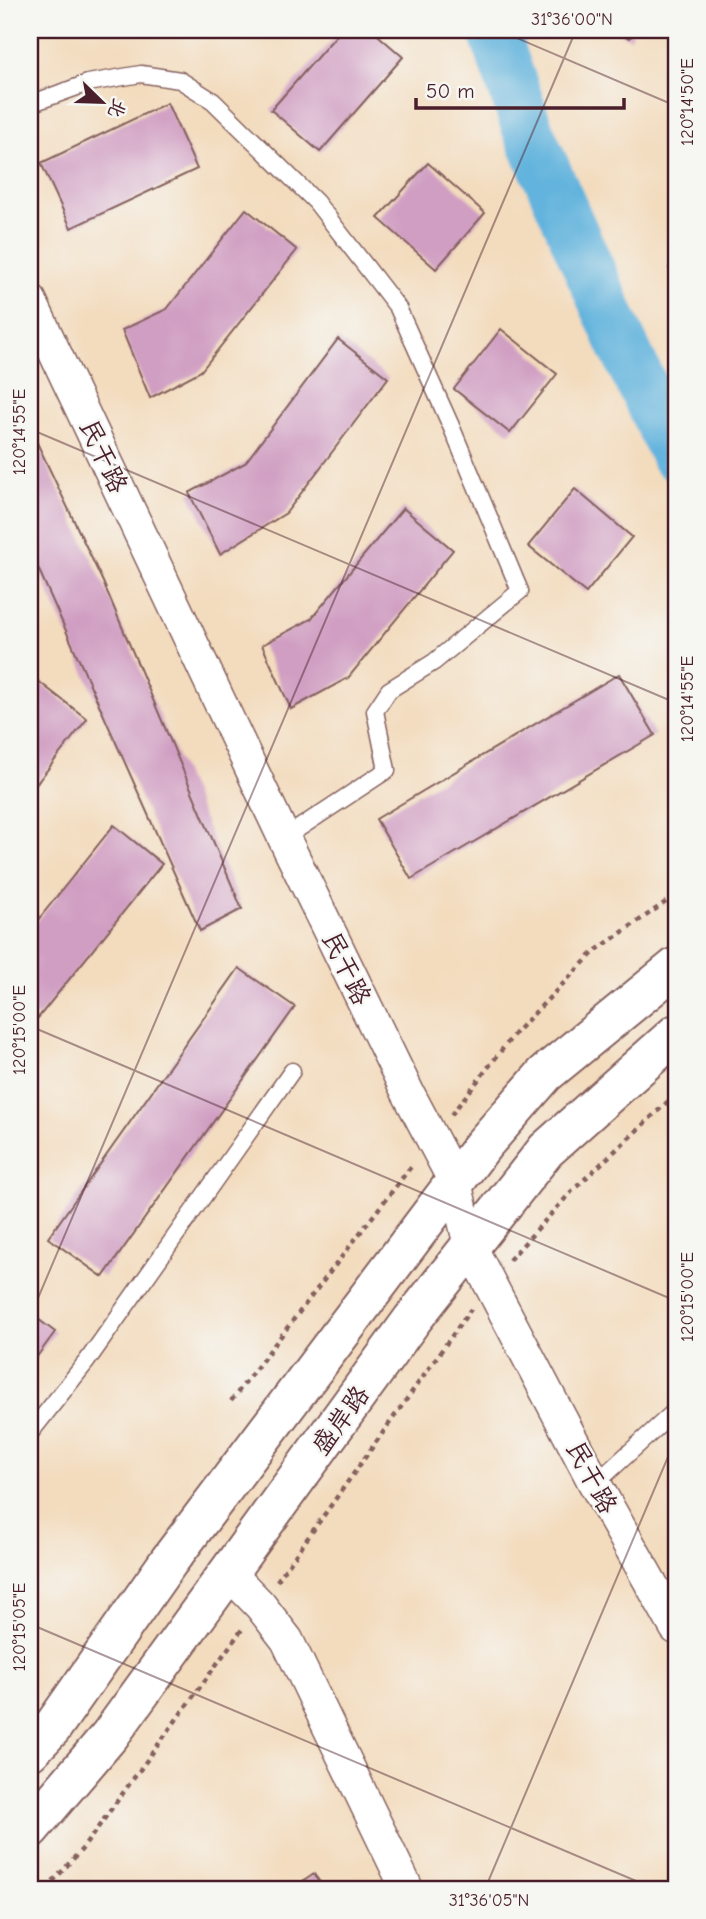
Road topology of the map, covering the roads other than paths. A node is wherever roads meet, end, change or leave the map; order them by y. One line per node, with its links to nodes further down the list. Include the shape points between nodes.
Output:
1 (30, 104): 3 (lane, via 88,83 141,74 180,80 213,101 316,202 398,308 520,591 434,662 389,690 375,711 387,770)
2 (30, 300): 3 (street, 民干路)
3 (284, 838): 7 (street, 民干路)
4 (676, 967): 7 (main road, via 545,1074)
5 (676, 1034): 8 (main road, 盛岸路, via 546,1150)
6 (292, 1071): 10 (lane)
7 (455, 1182): 8 (street, 民干路); 14 (main road, via 169,1561 52,1728)
8 (470, 1246): 11 (street, 民干路); 12 (main road, 盛岸路)
9 (676, 1410): 11 (lane)
10 (30, 1433)
11 (595, 1484): 13 (street, 民干路)
12 (229, 1573): 15 (main road, 盛岸路, via 110,1735); 16 (street, via 287,1640)
13 (676, 1628)
14 (30, 1751)
15 (30, 1829)
16 (407, 1889)

